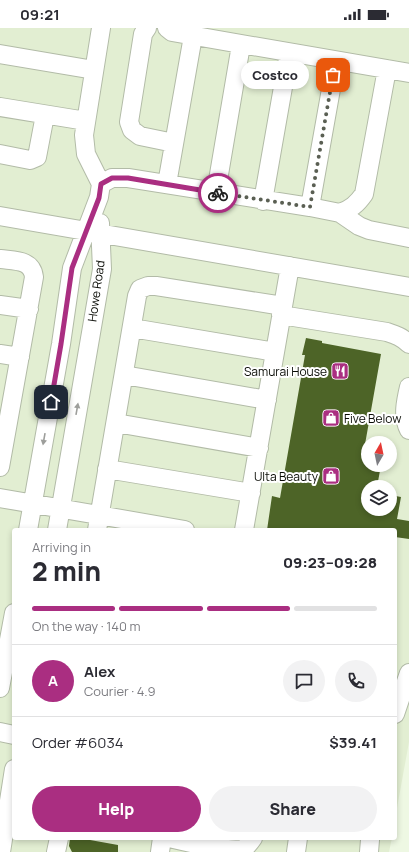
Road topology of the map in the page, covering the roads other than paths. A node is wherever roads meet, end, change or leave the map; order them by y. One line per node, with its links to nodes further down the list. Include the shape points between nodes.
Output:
1 (101, 28): 10 (lane)
2 (147, 28): 15 (lane, via 143,34 129,122 132,130 140,136)
3 (167, 28): 4 (lane, via 172,32)
4 (193, 36): 5 (lane); 15 (lane)
5 (241, 45): 6 (lane); 19 (lane)
6 (289, 53): 8 (lane); 20 (lane)
7 (0, 54): 10 (lane)
8 (336, 61): 9 (lane); 21 (lane)
9 (387, 69): 11 (lane); 22 (lane, via 364,194 351,209)
10 (94, 70): 14 (lane)
11 (409, 73)
12 (0, 107): 13 (lane)
13 (45, 115): 14 (lane); 16 (lane, via 38,158 30,160)
14 (86, 121): 18 (lane, via 86,154)
15 (174, 143): 17 (lane)
16 (0, 154)
17 (167, 184): 18 (lane, via 112,178); 19 (lane)
18 (100, 191): 24 (lane, Howe Road)
19 (216, 192): 20 (lane)
20 (263, 200): 21 (lane)
21 (310, 207): 22 (lane)
22 (340, 213): 25 (lane, via 369,230)
23 (0, 216): 24 (lane)
24 (94, 233): 27 (lane); 48 (lane, Howe Road, one-way to 48, via 72,268); 49 (lane, Howe Road, one-way to 24, via 102,269)
25 (409, 238)
26 (0, 259): 30 (lane, via 22,262 33,271)
27 (290, 266): 28 (lane); 31 (lane)
28 (409, 287)
29 (0, 304): 30 (lane)
30 (29, 309): 36 (lane)
31 (282, 311): 32 (lane, via 148,286 140,289 137,296); 33 (lane, via 387,332 404,338); 34 (lane)
32 (132, 328): 34 (lane); 37 (lane)
33 (409, 344)
34 (275, 352): 39 (lane)
35 (0, 354): 36 (lane)
36 (20, 357): 40 (lane)
37 (124, 375): 39 (lane); 41 (lane)
38 (409, 387): 42 (lane, via 405,413)
39 (267, 400): 43 (lane)
40 (6, 404): 44 (lane)
41 (116, 423): 43 (lane); 45 (lane)
42 (409, 430)
43 (258, 448): 46 (lane)
44 (1, 456)
45 (108, 469): 46 (lane); 50 (lane)
46 (251, 493): 54 (lane)
47 (0, 498): 48 (lane)
48 (33, 504): 49 (lane); 51 (lane, Howe Road)
49 (60, 509): 50 (lane); 52 (lane, Howe Road)
50 (98, 522): 53 (lane)
51 (28, 528)
52 (57, 528)
53 (163, 528)
54 (244, 528)
55 (12, 624): 57 (lane)
56 (409, 673): 58 (lane)
57 (0, 688)
58 (397, 708)
59 (0, 732): 60 (lane)
60 (12, 735)
61 (12, 782): 67 (lane)
62 (58, 840): 68 (lane)
63 (298, 840): 70 (lane)
64 (169, 842): 65 (lane, via 205,848); 69 (lane)
65 (219, 844): 66 (lane, via 229,851)
66 (249, 846)
67 (1, 852)
68 (56, 852)
69 (160, 852)
70 (296, 852)

